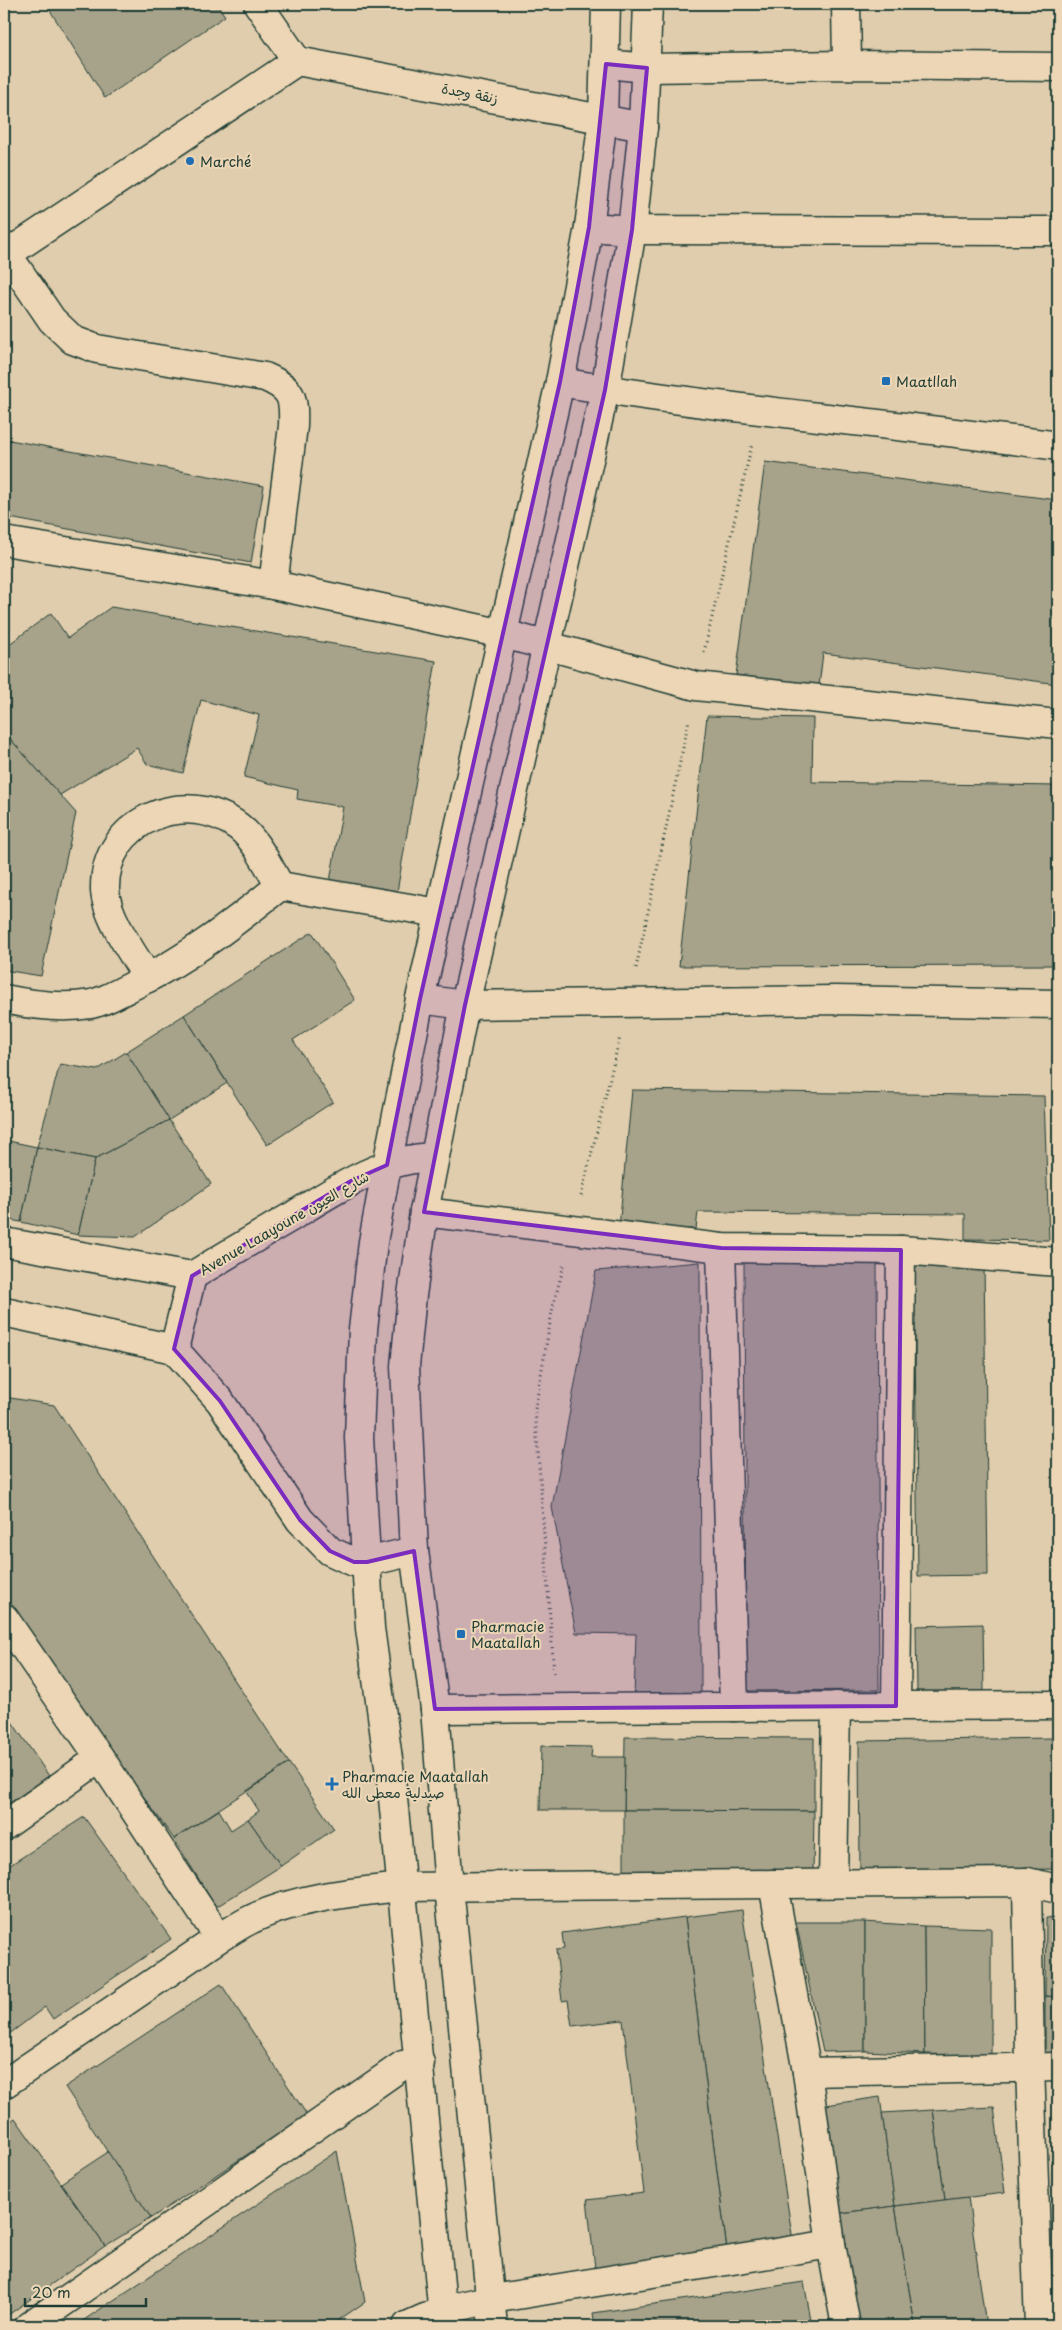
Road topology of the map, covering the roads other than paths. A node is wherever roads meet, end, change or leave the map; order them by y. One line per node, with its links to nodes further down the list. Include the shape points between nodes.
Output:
1 (258, 4): 5 (street)
2 (606, 4): 6 (street)
3 (648, 4): 9 (street)
4 (846, 4): 7 (street)
5 (297, 61): 10 (street, زنقة وجدة); 15 (street)
6 (606, 64): 9 (street); 10 (street)
7 (847, 65): 8 (street); 9 (street)
8 (1058, 67)
9 (647, 68): 11 (street)
10 (603, 118): 11 (street, زنقة وجدة); 12 (street)
11 (644, 127): 13 (street)
12 (589, 227): 13 (street); 16 (street)
13 (632, 230): 14 (street); 17 (street)
14 (1058, 231)
15 (5, 255): 20 (street, via 52,320 73,340 97,349 266,377 281,384 290,394 293,426)
16 (560, 382): 17 (street); 21 (street)
17 (605, 390): 18 (street, via 760,412 931,428); 22 (street)
18 (1058, 446)
19 (4, 541): 20 (street)
20 (273, 585): 21 (street)
21 (504, 634): 22 (street); 25 (street)
22 (546, 646): 23 (street, via 696,686); 30 (street)
23 (1058, 724)
24 (280, 886): 25 (street); 26 (street, via 214,939); 26 (street, via 256,845 240,827 215,813 184,807 149,817 128,831 115,847 107,869 105,891 112,915)
25 (440, 912): 27 (street)
26 (148, 978): 28 (street, via 92,1004 63,1007)
27 (420, 999): 30 (street); 32 (street)
28 (4, 1000)
29 (1058, 1004): 30 (street, via 836,1000)
30 (465, 1005): 31 (street)
31 (434, 1157): 32 (street, Avenue Laayoune شارع العيون, via 415,1157); 33 (street)
32 (386, 1165): 38 (street, Avenue Laayoune شارع العيون, via 351,1180); 42 (street, via 363,1330 359,1438)
33 (424, 1212): 35 (street); 41 (street, via 405,1366)
34 (4, 1242): 38 (street, Avenue Laayoune شارع العيون)
35 (720, 1248): 36 (street); 47 (street)
36 (901, 1250): 37 (street); 46 (street)
37 (1058, 1262)
38 (192, 1276): 40 (street, Avenue Laayoune شارع العيون)
39 (4, 1312): 40 (street)
40 (174, 1349): 42 (street, via 220,1401 300,1520 330,1551 354,1562)
41 (414, 1551): 42 (street); 48 (street)
42 (366, 1562): 54 (street, via 370,1628)
43 (4, 1618): 49 (street)
44 (1058, 1705): 46 (street)
45 (836, 1706): 46 (street); 47 (street); 52 (street)
46 (896, 1706)
47 (734, 1707): 48 (street)
48 (435, 1709): 55 (street)
49 (100, 1758): 50 (street); 57 (street)
50 (4, 1826)
51 (1027, 1882): 52 (street); 56 (street); 59 (street)
52 (832, 1883): 53 (street)
53 (773, 1884): 55 (street); 61 (street)
54 (402, 1887): 55 (street); 57 (street, via 355,1892 298,1904 253,1918); 58 (street)
55 (449, 1887): 64 (street)
56 (1058, 1889)
57 (219, 1938): 62 (street)
58 (420, 2063): 65 (street); 66 (street, via 403,2065)
59 (1030, 2066): 60 (street); 61 (street); 70 (street)
60 (1058, 2067)
61 (807, 2072): 63 (street)
62 (4, 2084)
63 (831, 2244): 64 (street); 69 (street)
64 (492, 2300): 65 (street); 68 (street)
65 (444, 2318): 67 (street)
66 (29, 2326)
67 (407, 2326)
68 (493, 2326)
69 (846, 2326)
70 (1039, 2326)

